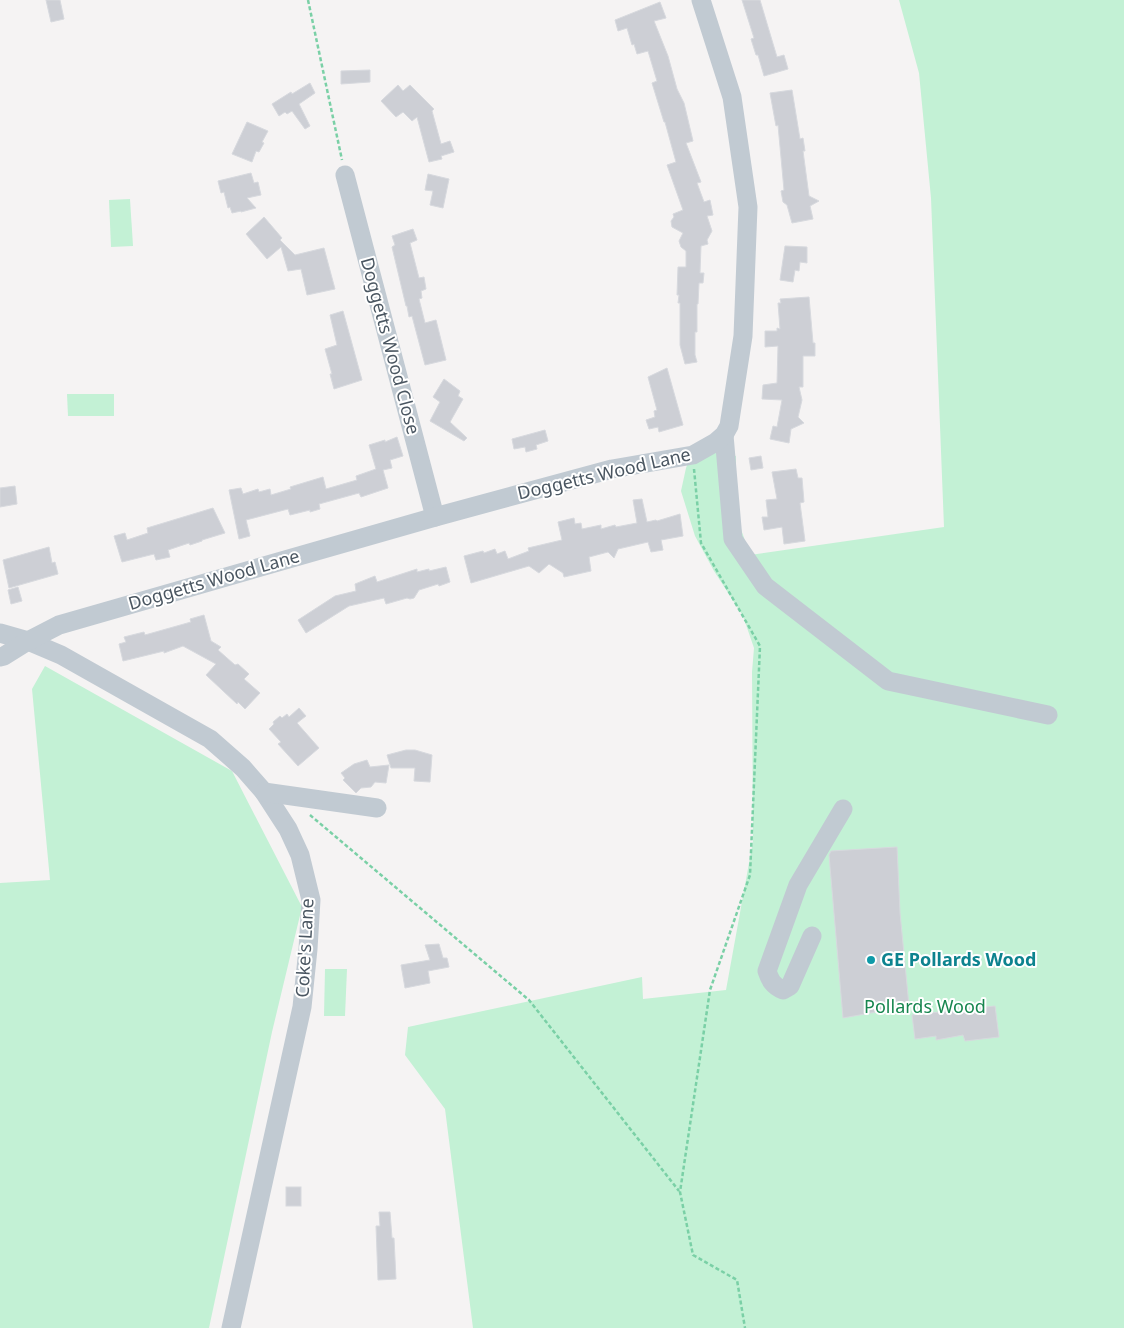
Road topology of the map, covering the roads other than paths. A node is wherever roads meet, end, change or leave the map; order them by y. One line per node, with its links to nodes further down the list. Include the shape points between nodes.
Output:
1 (701, 0): 3 (street, via 732,97 748,207 743,336 729,426)
2 (345, 175): 4 (street, Doggetts Wood Close)
3 (724, 435): 4 (street, Doggetts Wood Lane, via 693,455 612,469); 8 (street, via 734,539 765,586 888,681)
4 (435, 517): 6 (street, Doggetts Wood Lane, via 59,625)
5 (0, 633): 6 (street, Coke's Lane)
6 (28, 641): 7 (street, Doggetts Wood Lane); 9 (street, Coke's Lane, via 61,655 210,740 243,768)
7 (0, 657)
8 (1048, 715)
9 (264, 792): 10 (street); 13 (street, Coke's Lane, via 300,855 311,900 308,949 302,1007)
10 (377, 808)
11 (843, 810): 12 (street, via 798,885 767,971 776,987 783,990 790,986)
12 (812, 936)
13 (231, 1328)

